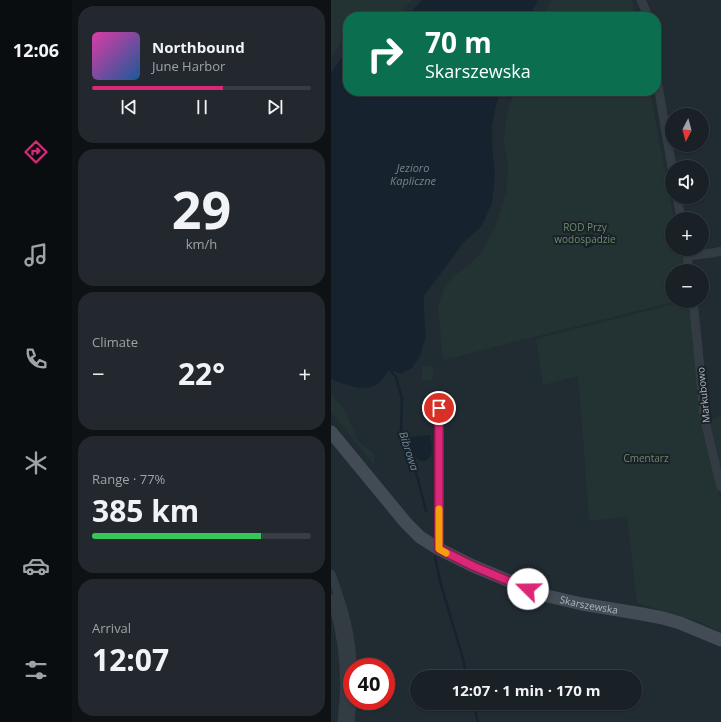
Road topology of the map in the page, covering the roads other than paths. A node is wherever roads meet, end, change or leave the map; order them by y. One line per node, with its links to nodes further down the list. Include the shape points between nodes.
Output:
1 (641, 0): 2 (street)
2 (646, 12)
3 (660, 96): 4 (street)
4 (671, 160)
5 (721, 251): 6 (street)
6 (709, 253)
7 (694, 308): 10 (street, Markubowo, via 704,417)
8 (439, 408): 11 (street)
9 (331, 432): 11 (street, Skarszewska, via 406,523 420,537)
10 (721, 487)
11 (439, 549): 14 (street, Skarszewska, via 543,595 663,618)
12 (331, 574): 15 (street, via 346,618)
13 (331, 598): 17 (street, via 344,659)
14 (721, 640)
15 (351, 658)
16 (351, 710): 18 (street)
17 (342, 722)
18 (350, 722)

